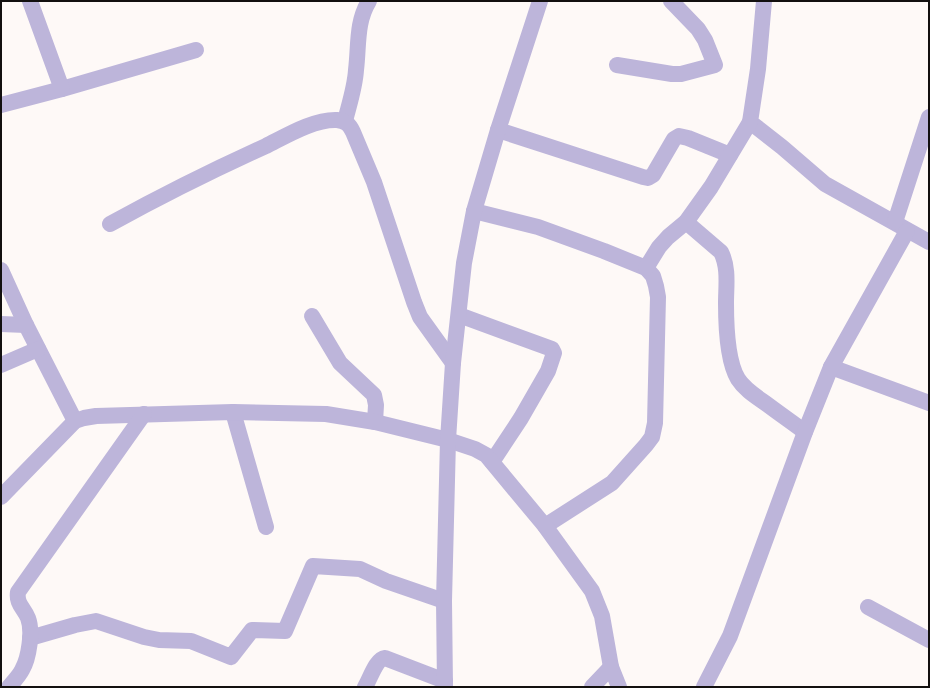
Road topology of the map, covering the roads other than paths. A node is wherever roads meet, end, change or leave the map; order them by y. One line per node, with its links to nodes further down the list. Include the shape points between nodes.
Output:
1 (30, 1): 8 (street)
2 (369, 1): 11 (street, via 360,22 356,71)
3 (540, 1): 13 (street)
4 (671, 1): 7 (street, via 698,29 715,64 680,74)
5 (764, 1): 12 (street)
6 (196, 50): 8 (street)
7 (617, 65)
8 (62, 89): 9 (street)
9 (1, 105)
10 (929, 117): 18 (street)
11 (345, 121): 17 (street, via 336,120 310,125 211,171); 27 (street, via 374,182 420,317)
12 (750, 122): 14 (street); 18 (street, via 825,184)
13 (498, 130): 14 (street, via 648,178 653,175 678,136); 15 (street)
14 (730, 155): 16 (street)
15 (474, 211): 20 (street, via 538,227); 22 (street, via 464,263)
16 (686, 222): 20 (street, via 659,247); 35 (street, via 720,252 724,259 729,345 731,361 738,378 748,390)
17 (110, 224)
18 (901, 227): 19 (street); 29 (street)
19 (929, 242)
20 (646, 268): 39 (street, via 652,276 658,297 655,423 652,437 612,483)
21 (1, 270): 25 (street)
22 (459, 315): 27 (street); 37 (street, via 552,349 554,353 544,378)
23 (312, 316): 34 (street, via 340,362 374,395)
24 (1, 324): 25 (street)
25 (26, 325): 26 (street)
26 (38, 350): 28 (street); 33 (street)
27 (453, 363): 36 (street)
28 (1, 366)
29 (831, 367): 30 (street); 35 (street)
30 (929, 403)
31 (233, 412): 32 (street); 34 (street, via 326,414); 40 (street)
32 (144, 414): 33 (street, via 96,416); 43 (street, via 18,592 18,602 29,619)
33 (75, 421): 38 (street)
34 (375, 422): 36 (street)
35 (805, 432): 47 (street, via 730,636)
36 (448, 440): 37 (street, via 475,448); 41 (street)
37 (492, 462): 39 (street)
38 (1, 497)
39 (545, 526): 45 (street, via 592,591 602,616)
40 (266, 527)
41 (444, 601): 43 (street, via 360,570 313,566 285,631 252,630 231,657 191,641 144,637 96,621); 46 (street)
42 (868, 607): 44 (street)
43 (30, 638): 48 (street, via 24,666)
44 (929, 640)
45 (611, 667): 50 (street); 51 (street)
46 (445, 684): 49 (street, via 382,658)
47 (708, 686)
48 (8, 687)
49 (366, 687)
50 (592, 687)
51 (619, 687)

